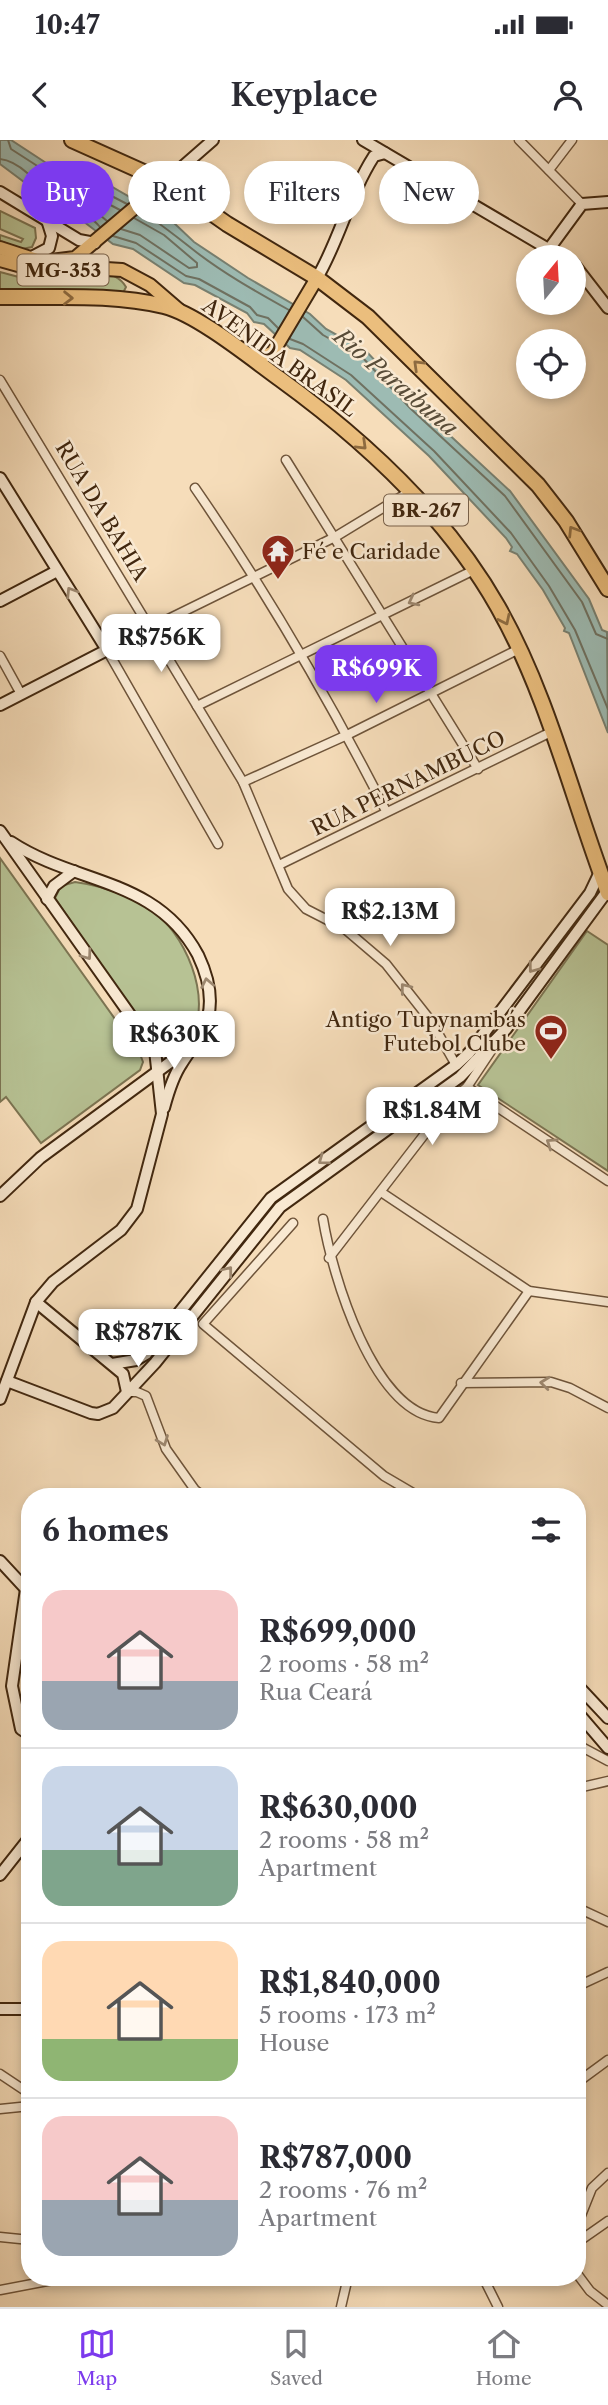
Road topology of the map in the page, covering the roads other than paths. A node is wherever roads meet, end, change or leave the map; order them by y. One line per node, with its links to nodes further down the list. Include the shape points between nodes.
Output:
1 (72, 140): 7 (highway)
2 (213, 140): 6 (main road)
3 (519, 140): 8 (street)
4 (572, 140): 8 (street)
5 (374, 149): 18 (main road); 24 (main road, via 355,186 336,243)
6 (189, 161)
7 (128, 165)
8 (549, 170): 11 (street)
9 (0, 192): 12 (main road)
10 (608, 202): 11 (main road)
11 (582, 204): 19 (main road)
12 (21, 205)
13 (128, 214): 17 (main road)
14 (48, 224): 21 (main road, via 49,248)
15 (53, 224): 17 (main road, via 79,240)
16 (225, 224): 24 (highway)
17 (98, 240): 21 (main road, via 66,261)
18 (542, 245)
19 (552, 245)
20 (0, 248): 21 (main road)
21 (27, 259)
22 (0, 260): 27 (main road, AVENIDA BRASIL / MG-353, via 43,272 90,268 127,272)
23 (586, 280): 26 (main road)
24 (313, 285): 28 (main road, BR-267, via 268,357 257,357); 38 (highway, one-way to 24, via 538,485 379,327)
25 (0, 298): 27 (highway, BR-267, one-way to 27, via 132,300)
26 (608, 308)
27 (179, 310): 28 (highway, AVENIDA BRASIL / BR-267)
28 (230, 344): 33 (highway, AVENIDA BRASIL / BR-267, one-way to 33, via 323,410)
29 (0, 380): 41 (street, RUA DA BAHIA)
30 (286, 460): 34 (street)
31 (0, 478): 36 (main road)
32 (195, 488): 37 (street)
33 (409, 492): 34 (street); 35 (highway, AVENIDA BRASIL / BR-267)
34 (335, 537): 37 (street); 40 (street)
35 (474, 570): 40 (street, one-way to 40); 42 (highway, AVENIDA BRASIL / BR-267, one-way to 42)
36 (57, 571): 39 (main road); 43 (main road, one-way to 36)
37 (255, 575): 41 (street); 45 (street)
38 (608, 589)
39 (0, 601)
40 (384, 615): 45 (street); 46 (street)
41 (150, 628): 49 (street, RUA DA BAHIA)
42 (519, 649): 46 (street); 50 (highway, AVENIDA BRASIL / BR-267)
43 (107, 650): 47 (main road); 56 (street)
44 (0, 656): 47 (street)
45 (303, 657): 49 (street); 51 (street)
46 (432, 693): 51 (street); 52 (street)
47 (21, 694): 48 (main road)
48 (0, 705)
49 (197, 706): 53 (street, RUA DA BAHIA)
50 (551, 732): 52 (street, RUA PERNAMBUCO); 58 (highway, AVENIDA BRASIL / BR-267)
51 (347, 735): 53 (street); 54 (street)
52 (478, 769): 54 (street, RUA PERNAMBUCO)
53 (243, 782): 57 (street, RUA DA BAHIA)
54 (386, 811): 57 (street, RUA PERNAMBUCO)
55 (3, 835): 59 (main road); 61 (main road)
56 (218, 845)
57 (279, 865): 66 (street, RUA DA BAHIA, one-way to 57, via 431,1021 386,964 345,929 306,909 288,889)
58 (604, 870): 60 (highway); 62 (main road)
59 (74, 871): 61 (main road, via 54,886); 65 (main road, one-way to 59, via 204,1029 210,1000 206,975 194,949 150,902)
60 (608, 891): 63 (main road)
61 (47, 899): 64 (main road, one-way to 64)
62 (550, 946): 63 (main road); 66 (main road, one-way to 66)
63 (560, 954): 68 (main road)
64 (152, 1046): 65 (main road, via 169,1056); 67 (main road); 69 (main road, via 154,1055)
65 (188, 1050): 67 (main road); 70 (main road)
66 (456, 1065): 80 (main road, one-way to 80, via 271,1198 146,1354)
67 (159, 1071): 69 (main road); 70 (main road)
68 (464, 1082): 71 (street, one-way to 68); 72 (street); 83 (main road, one-way to 68, via 280,1207 386,1129)
69 (144, 1083): 73 (main road, via 40,1158)
70 (162, 1114): 78 (main road, via 137,1209 121,1230 54,1282)
71 (608, 1181)
72 (381, 1192): 76 (street); 77 (street)
73 (0, 1196)
74 (323, 1219): 76 (street)
75 (293, 1223): 87 (street, via 203,1324 384,1476)
76 (329, 1258): 82 (street, via 348,1309 382,1375 404,1402 422,1416 439,1418)
77 (528, 1291): 79 (street); 82 (street)
78 (36, 1302): 80 (main road); 81 (main road)
79 (608, 1302)
80 (112, 1364): 83 (main road, via 123,1374)
81 (7, 1381): 83 (main road, via 98,1414 113,1408); 84 (main road)
82 (461, 1383): 85 (street, one-way to 82, via 551,1382)
83 (127, 1392): 86 (street, one-way to 86, via 146,1396 166,1449)
84 (0, 1399)
85 (608, 1408)
86 (194, 1488)
87 (404, 1488)
88 (0, 1560): 89 (main road)
89 (21, 1582)
90 (21, 1631): 96 (main road, via 12,1686)
91 (586, 1695): 92 (main road)
92 (596, 1707): 93 (main road); 94 (main road)
93 (586, 1709)
94 (608, 1718)
95 (586, 1720): 97 (main road)
96 (21, 1729)
97 (608, 1748)
98 (586, 1749): 99 (street)
99 (608, 1761)
100 (608, 1781): 101 (street)
101 (586, 1786)
102 (21, 1848): 103 (main road)
103 (0, 1875)
104 (586, 1912): 105 (street)
105 (607, 1921)
106 (608, 1972): 107 (street)
107 (586, 1982)
108 (0, 2009): 109 (main road)
109 (21, 2009)
110 (608, 2060): 112 (street)
111 (0, 2074): 113 (street)
112 (586, 2076)
113 (21, 2088)
114 (21, 2107): 115 (street)
115 (0, 2109)
116 (608, 2173): 117 (street, via 592,2188)
117 (586, 2203)
118 (608, 2221): 119 (street)
119 (586, 2236)
120 (0, 2237): 121 (street)
121 (21, 2239)
122 (21, 2286): 126 (street)
123 (346, 2286): 128 (street)
124 (488, 2286): 129 (street)
125 (586, 2286): 127 (street)
126 (0, 2290)
127 (608, 2305)
128 (341, 2307)
129 (498, 2307)

